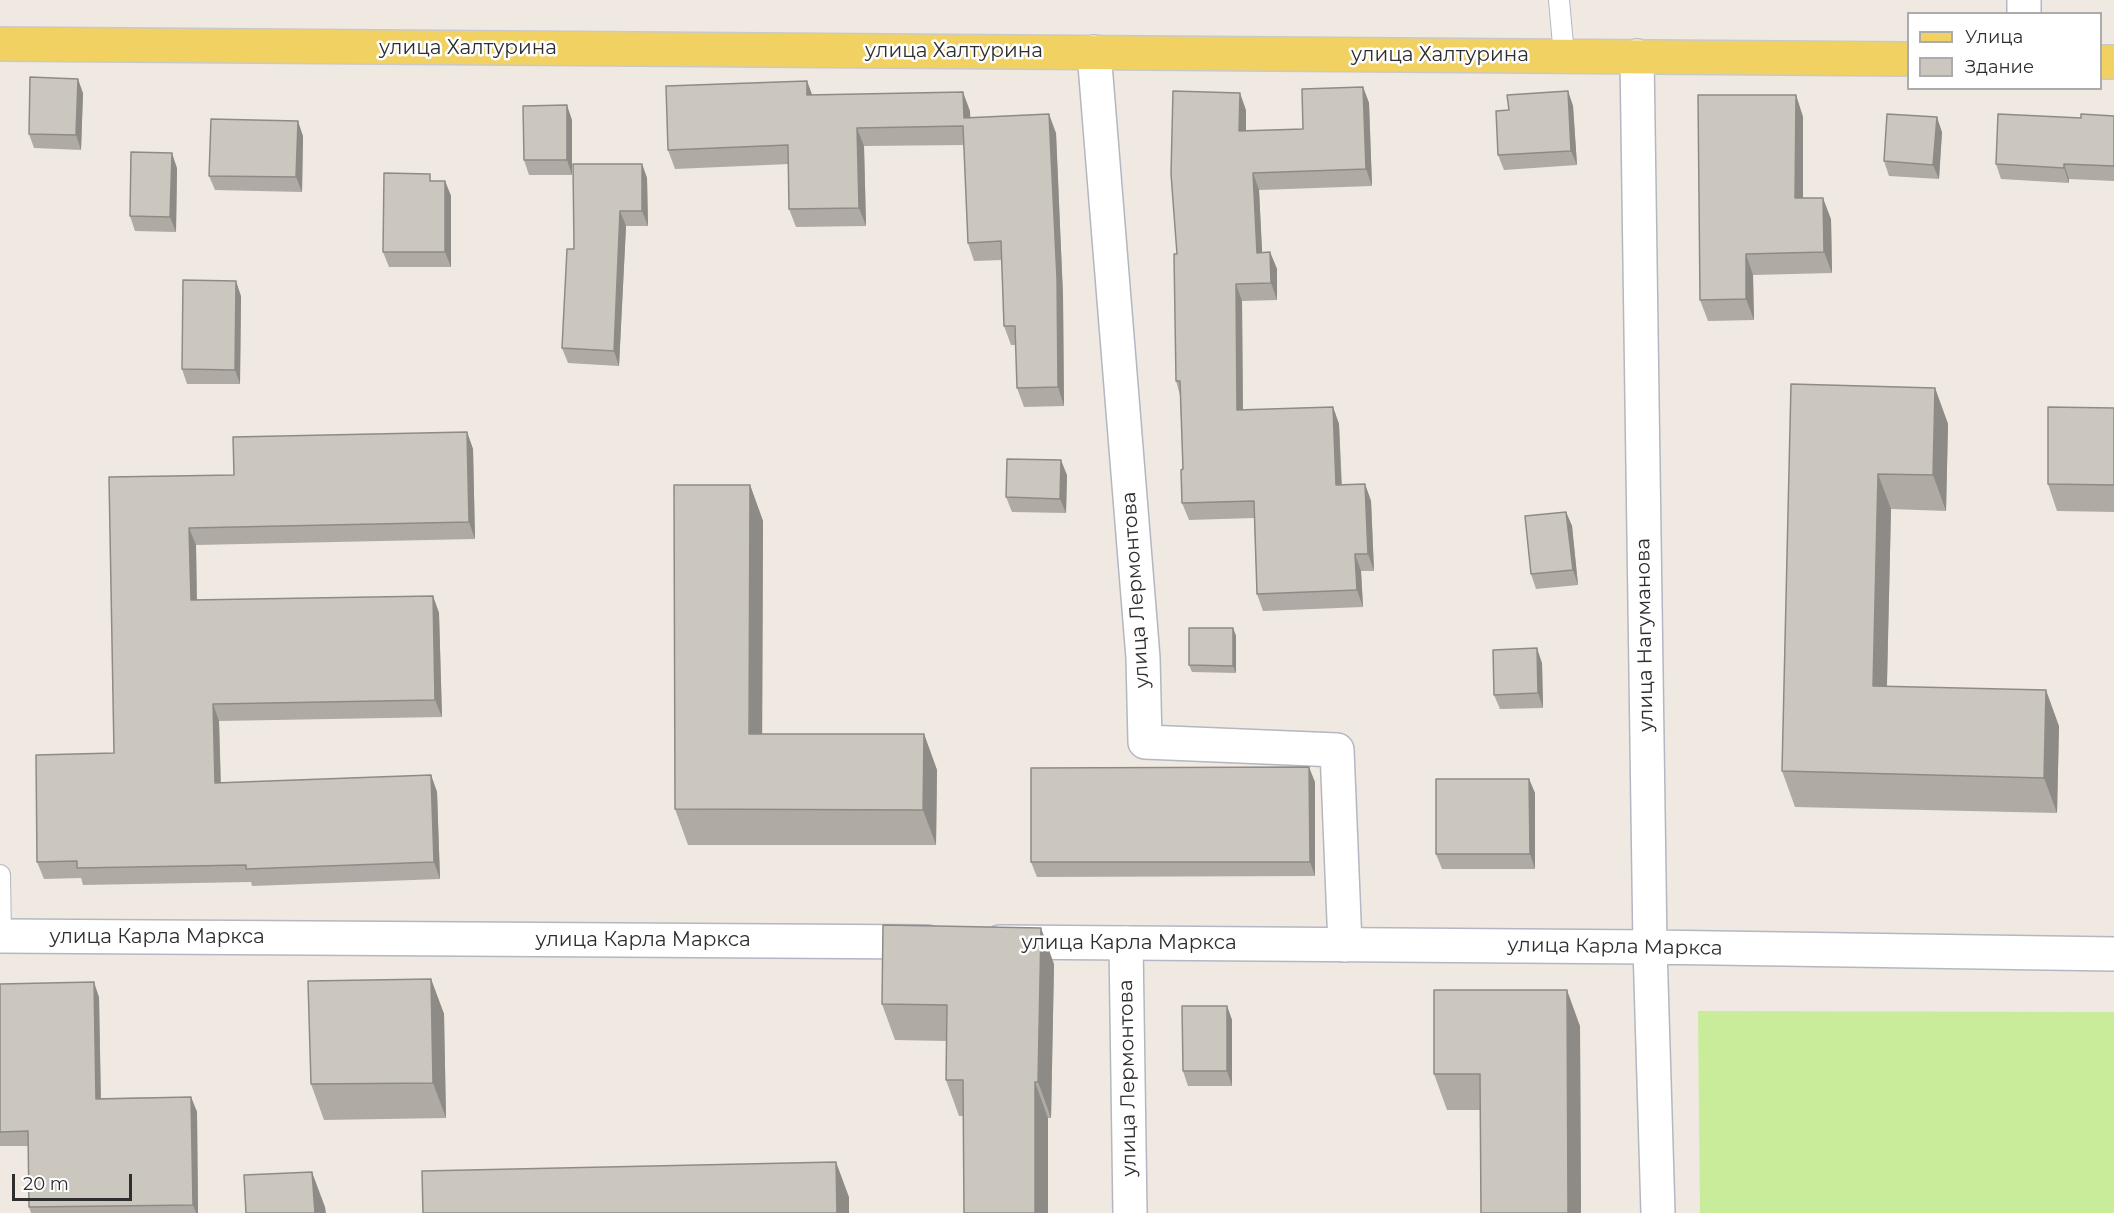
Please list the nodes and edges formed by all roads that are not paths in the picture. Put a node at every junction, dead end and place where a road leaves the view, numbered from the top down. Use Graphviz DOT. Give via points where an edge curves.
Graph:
graph roads {
  1 [pos="1559,0"];
  2 [pos="0,44"];
  3 [pos="1094,52"];
  4 [pos="1564,56"];
  5 [pos="1637,56"];
  6 [pos="1907,59"];
  7 [pos="0,875"];
  8 [pos="1,936"];
  9 [pos="1126,943"];
  10 [pos="1345,945"];
  11 [pos="1650,947"];
  12 [pos="2114,954"];
  13 [pos="1130,1213"];
  14 [pos="1658,1213"];
  1 -- 4 [label="lane"];
  2 -- 3 [label="main road, улица Халтурина"];
  3 -- 4 [label="main road, улица Халтурина"];
  3 -- 10 [label="street, улица Лермонтова" via="1143,658 1145,742 1337,750"];
  4 -- 5 [label="main road, улица Халтурина"];
  5 -- 6 [label="main road, улица Халтурина"];
  5 -- 11 [label="street, улица Нагуманова"];
  7 -- 8 [label="lane"];
  8 -- 9 [label="street, улица Карла Маркса"];
  9 -- 10 [label="street, улица Карла Маркса"];
  9 -- 13 [label="street, улица Лермонтова"];
  10 -- 11 [label="street, улица Карла Маркса"];
  11 -- 12 [label="street, улица Карла Маркса"];
  11 -- 14 [label="street, улица Нагуманова"];
}
